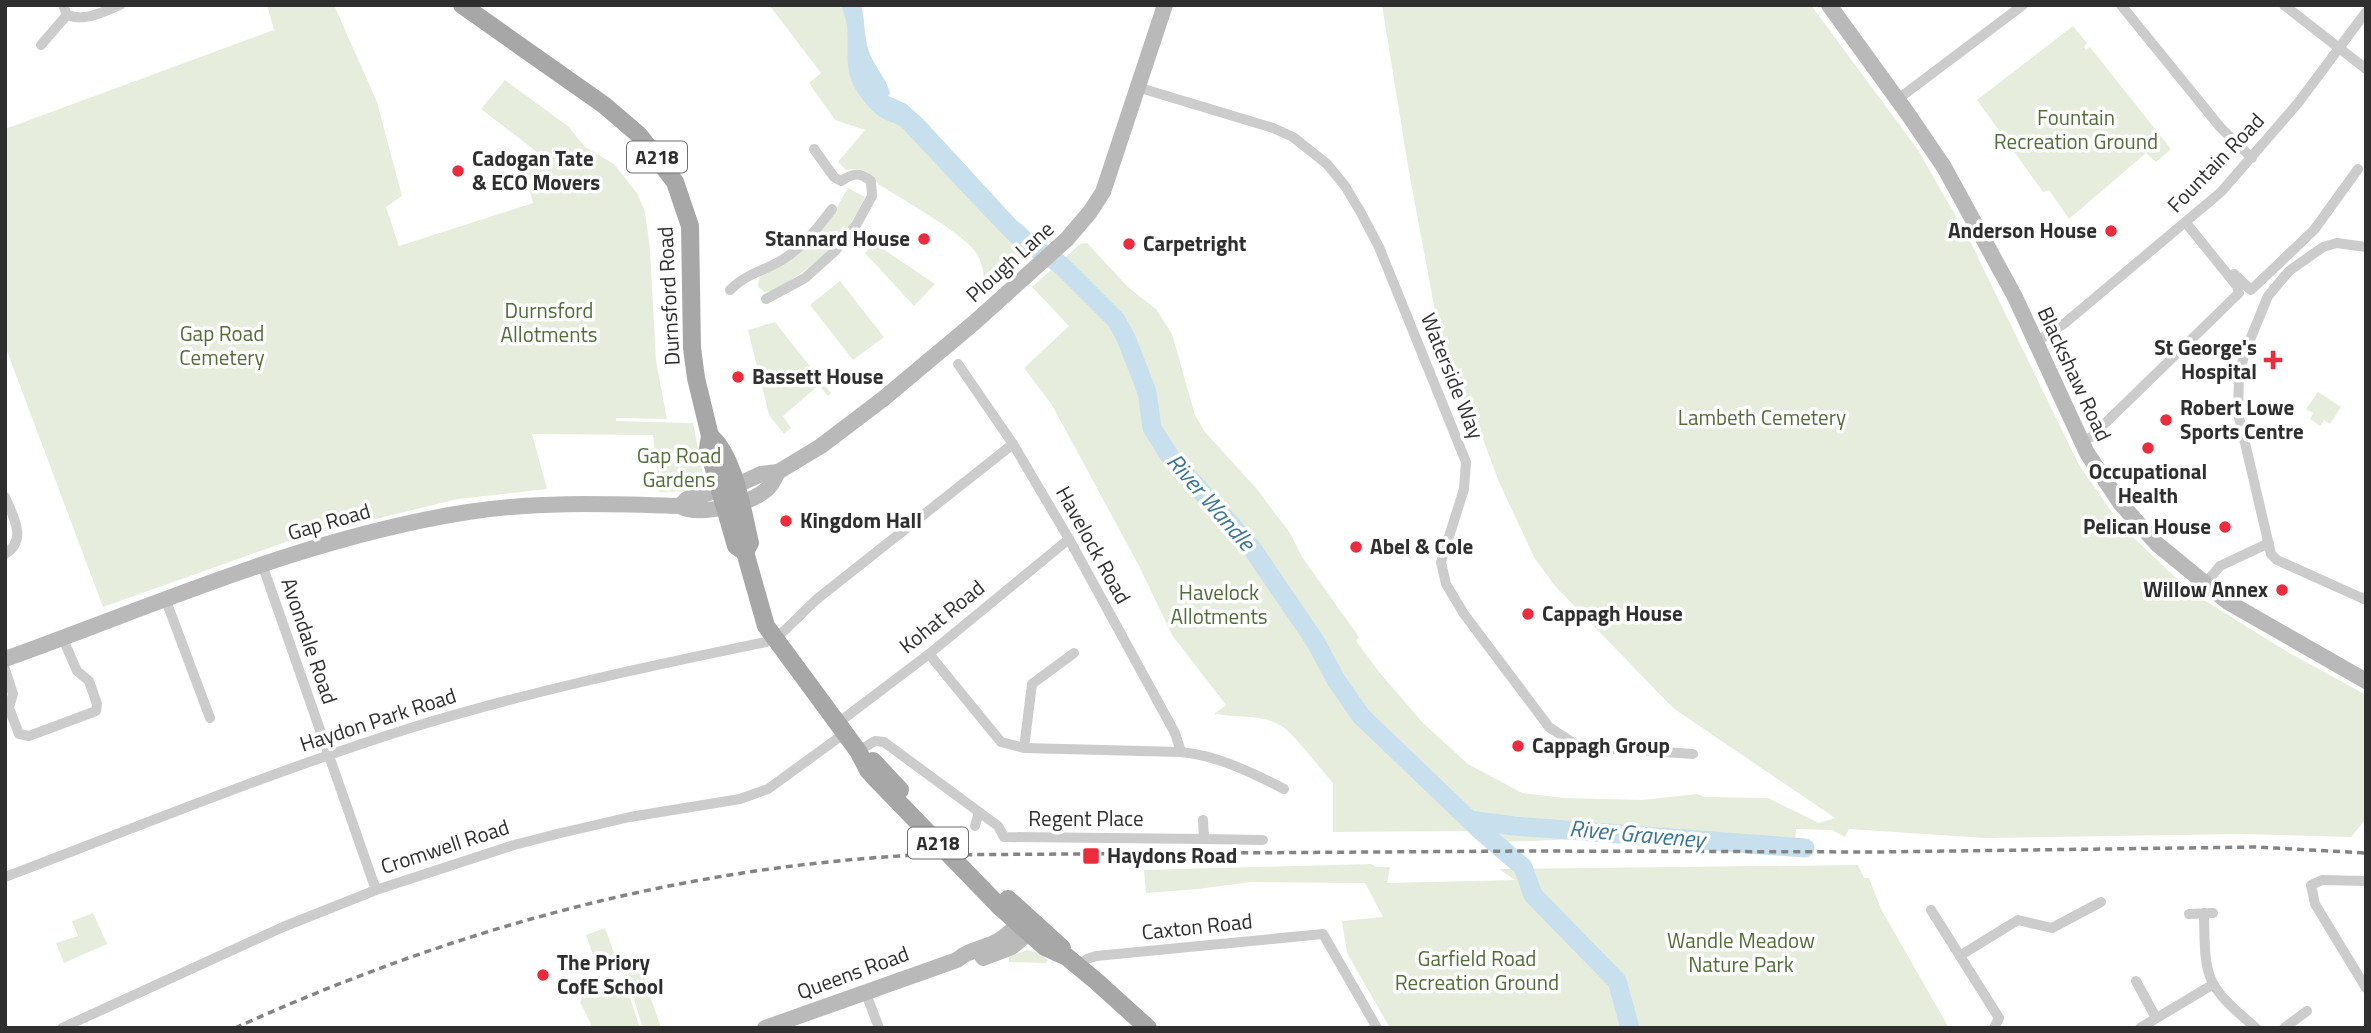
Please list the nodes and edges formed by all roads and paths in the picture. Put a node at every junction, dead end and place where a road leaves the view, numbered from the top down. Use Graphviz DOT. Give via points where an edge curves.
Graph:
graph roads {
  1 [pos="120,5"];
  2 [pos="462,5"];
  3 [pos="1165,5"];
  4 [pos="2023,5"];
  5 [pos="2121,5"];
  6 [pos="2284,5"];
  7 [pos="1833,7"];
  8 [pos="65,10"];
  9 [pos="2366,12"];
  10 [pos="41,45"];
  11 [pos="2340,48"];
  12 [pos="2366,69"];
  13 [pos="1137,86"];
  14 [pos="1898,99"];
  15 [pos="814,149"];
  16 [pos="2252,158"];
  17 [pos="2358,169"];
  18 [pos="832,209"];
  19 [pos="2186,223"];
  20 [pos="2366,247"];
  21 [pos="2220,265"];
  22 [pos="730,289"];
  23 [pos="766,299"];
  24 [pos="2036,342"];
  25 [pos="958,364"];
  26 [pos="2082,442"];
  27 [pos="1013,443"];
  28 [pos="5,497"];
  29 [pos="729,497"];
  30 [pos="1069,539"];
  31 [pos="2269,543"];
  32 [pos="5,554"];
  33 [pos="262,564"];
  34 [pos="2205,584"];
  35 [pos="165,598"];
  36 [pos="2366,600"];
  37 [pos="775,637"];
  38 [pos="63,639"];
  39 [pos="1074,653"];
  40 [pos="929,654"];
  41 [pos="5,659"];
  42 [pos="5,669"];
  43 [pos="2366,681"];
  44 [pos="209,719"];
  45 [pos="841,728"];
  46 [pos="1024,748"];
  47 [pos="858,751"];
  48 [pos="1181,752"];
  49 [pos="1693,754"];
  50 [pos="329,755"];
  51 [pos="1284,789"];
  52 [pos="979,813"];
  53 [pos="1203,820"];
  54 [pos="975,826"];
  55 [pos="1204,839"];
  56 [pos="1263,840"];
  57 [pos="5,877"];
  58 [pos="2366,881"];
  59 [pos="376,890"];
  60 [pos="2101,902"];
  61 [pos="1931,910"];
  62 [pos="2189,914"];
  63 [pos="1028,925"];
  64 [pos="1961,955"];
  65 [pos="1072,962"];
  66 [pos="2136,981"];
  67 [pos="2212,985"];
  68 [pos="2366,988"];
  69 [pos="865,991"];
  70 [pos="2306,1011"];
  71 [pos="2156,1018"];
  72 [pos="62,1028"];
  73 [pos="765,1028"];
  74 [pos="879,1028"];
  75 [pos="1148,1028"];
  76 [pos="1377,1028"];
  77 [pos="1994,1028"];
  78 [pos="2140,1028"];
  79 [pos="2256,1028"];
  80 [pos="2284,1028"];
  1 -- 8 [label="street" via="84,18"];
  2 -- 29 [label="main road, Durnsford Road / A218" via="604,105 639,135 675,182 690,226 696,378 710,436 720,444"];
  3 -- 13 [label="main road, Plough Lane"];
  4 -- 14 [label="street"];
  5 -- 16 [label="street" via="2212,118"];
  6 -- 11 [label="street"];
  7 -- 14 [label="main road, Blackshaw Road"];
  8 -- 10 [label="street"];
  9 -- 11 [label="street, Fountain Road"];
  11 -- 12 [label="street"];
  11 -- 16 [label="street, Fountain Road"];
  13 -- 29 [label="main road, Plough Lane" via="1102,192 1061,244 883,399 778,472 769,488"];
  13 -- 49 [label="street, Waterside Way" via="1273,128 1327,163 1379,247 1466,463 1464,489 1441,562 1446,584 1464,614 1549,727 1573,743"];
  14 -- 24 [label="main road, Blackshaw Road" via="1955,185"];
  15 -- 23 [label="street" via="841,181 852,174 871,181 872,196 835,250 805,278"];
  16 -- 19 [label="street, Fountain Road"];
  17 -- 21 [label="street" via="2314,230 2251,290"];
  18 -- 22 [label="street" via="808,240"];
  19 -- 21 [label="street"];
  19 -- 24 [label="street, Fountain Road"];
  20 -- 31 [label="street" via="2337,243 2323,247 2289,271 2268,296 2245,352 2238,413"];
  21 -- 26 [label="street" via="2239,293"];
  24 -- 26 [label="main road, Blackshaw Road"];
  25 -- 27 [label="street, Havelock Road"];
  26 -- 34 [label="main road, Blackshaw Road" via="2129,514"];
  27 -- 30 [label="street, Havelock Road"];
  27 -- 37 [label="street"];
  28 -- 32 [label="street" via="19,536"];
  29 -- 33 [label="main road, Gap Road" via="687,499 680,506 557,503 468,512 356,535"];
  29 -- 37 [label="main road, A218" via="750,543 745,552 764,620"];
  30 -- 40 [label="street, Kohat Road"];
  30 -- 48 [label="street, Havelock Road" via="1175,733"];
  31 -- 34 [label="street" via="2220,566"];
  31 -- 36 [label="street" via="2277,560"];
  33 -- 35 [label="main road, Gap Road"];
  33 -- 50 [label="street, Avondale Road"];
  34 -- 43 [label="main road, Blackshaw Road" via="2239,609"];
  35 -- 38 [label="main road, Gap Road"];
  35 -- 44 [label="street"];
  37 -- 45 [label="main road, A218"];
  37 -- 50 [label="street, Haydon Park Road" via="493,704"];
  38 -- 41 [label="main road, Gap Road"];
  38 -- 42 [label="street" via="77,671 89,681 96,711 29,736 19,734 9,708 13,694"];
  39 -- 46 [label="street" via="1032,684"];
  40 -- 45 [label="street, Kohat Road"];
  40 -- 46 [label="street" via="1001,742"];
  45 -- 47 [label="main road, A218"];
  45 -- 59 [label="street, Cromwell Road" via="775,785 758,794 561,833"];
  46 -- 48 [label="street"];
  47 -- 52 [label="street, Regent Place" via="875,741 884,742"];
  47 -- 63 [label="main road, A218" via="868,769"];
  48 -- 51 [label="street" via="1255,774"];
  50 -- 57 [label="street, Haydon Park Road"];
  50 -- 59 [label="street, Avondale Road"];
  52 -- 54 [label="street"];
  52 -- 55 [label="street, Regent Place" via="998,826 1004,837"];
  53 -- 55 [label="street"];
  55 -- 56 [label="street, Regent Place"];
  58 -- 68 [label="street" via="2322,880 2311,885 2315,904"];
  59 -- 72 [label="street, Cromwell Road" via="283,927"];
  60 -- 64 [label="street" via="2052,928 2018,920"];
  61 -- 64 [label="street"];
  62 -- 67 [label="street" via="2209,913 2206,964"];
  63 -- 65 [label="main road, A218" via="1045,947"];
  63 -- 69 [label="main road, Queens Road" via="957,960"];
  64 -- 77 [label="street" via="1999,1018"];
  65 -- 75 [label="main road, A218"];
  65 -- 76 [label="street, Caxton Road" via="1323,934"];
  66 -- 71 [label="street"];
  67 -- 71 [label="street"];
  67 -- 79 [label="street"];
  69 -- 73 [label="main road, Queens Road"];
  69 -- 74 [label="street"];
  70 -- 80 [label="street"];
  71 -- 78 [label="street"];
}
